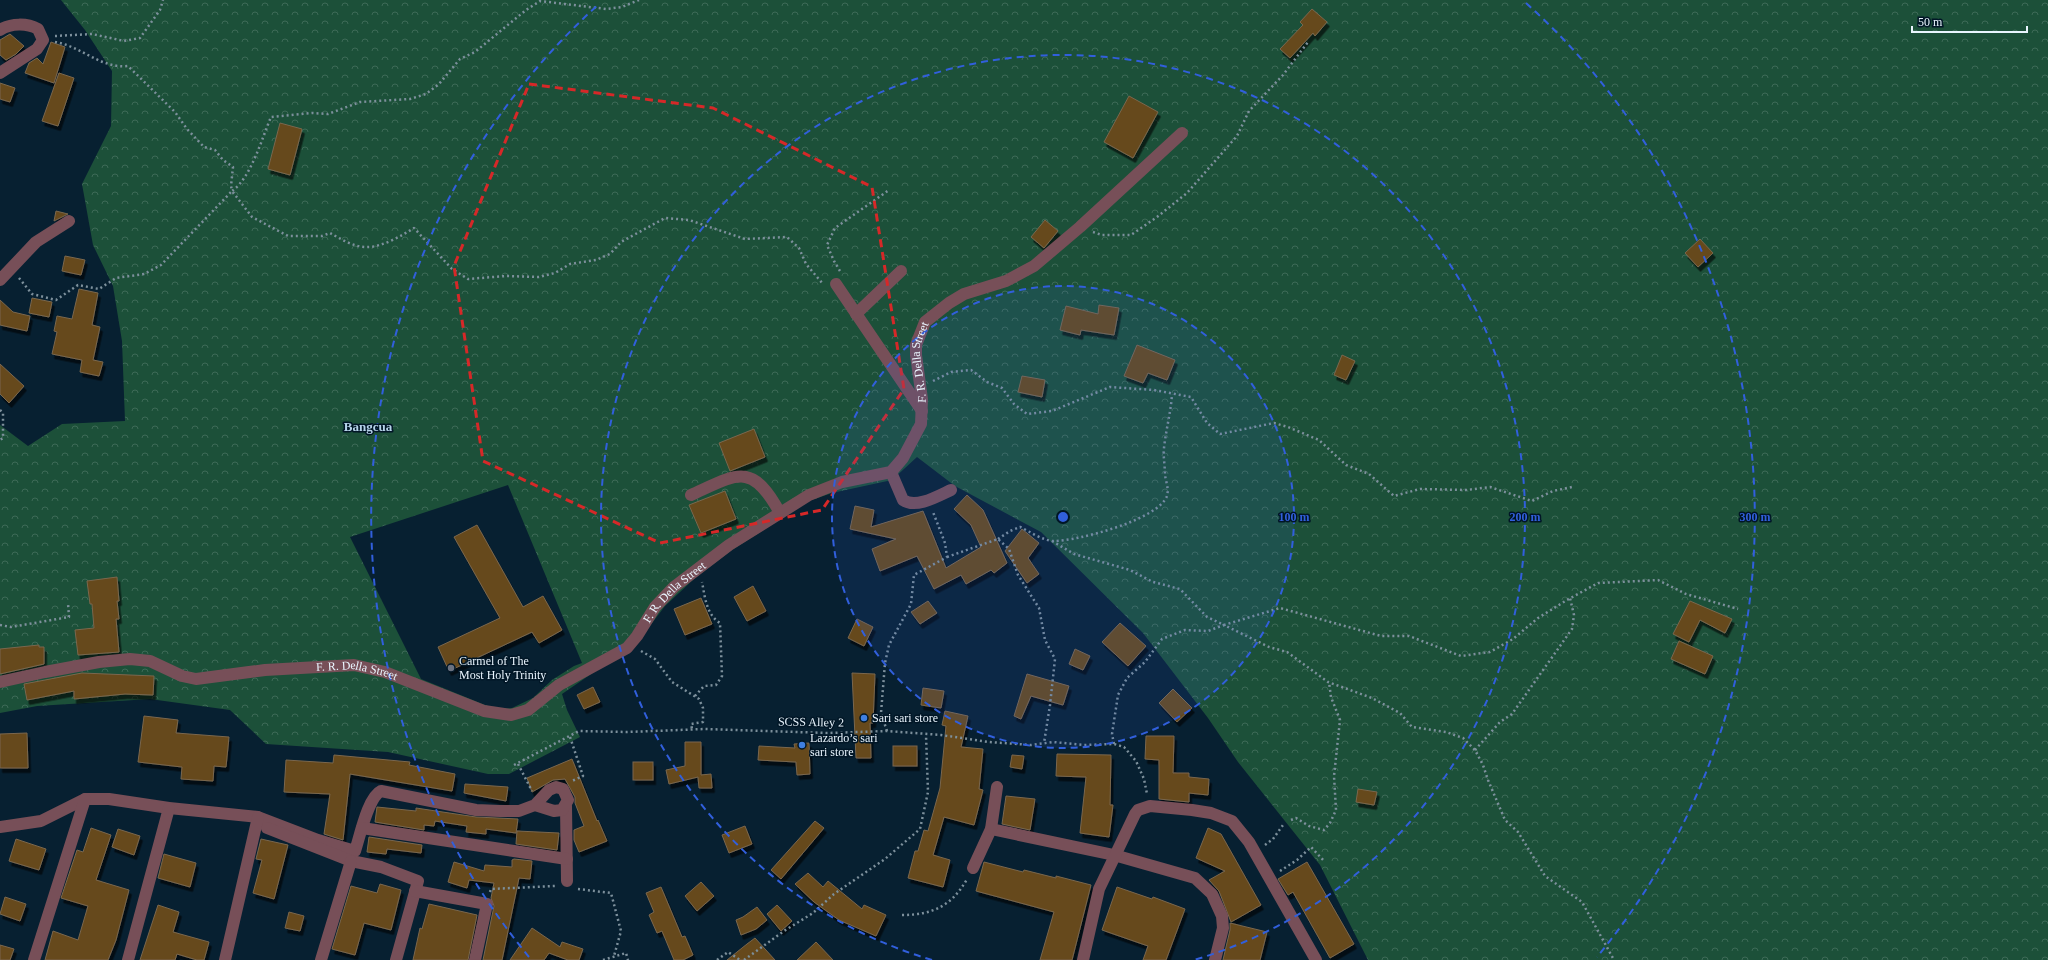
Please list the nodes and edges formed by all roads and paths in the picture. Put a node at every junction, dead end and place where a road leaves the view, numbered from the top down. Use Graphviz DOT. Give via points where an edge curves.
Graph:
graph roads {
  1 [pos="163,0"];
  2 [pos="639,0"];
  3 [pos="0,30"];
  4 [pos="43,40"];
  5 [pos="1308,42"];
  6 [pos="0,73"];
  7 [pos="1182,133"];
  8 [pos="889,190"];
  9 [pos="232,191"];
  10 [pos="69,221"];
  11 [pos="1080,227"];
  12 [pos="11,269"];
  13 [pos="902,271"];
  14 [pos="0,280"];
  15 [pos="831,287"];
  16 [pos="856,314"];
  17 [pos="918,375"];
  18 [pos="1172,394"];
  19 [pos="0,410"];
  20 [pos="923,412"];
  21 [pos="0,440"];
  22 [pos="891,472"];
  23 [pos="1572,488"];
  24 [pos="951,490"];
  25 [pos="691,495"];
  26 [pos="929,499"];
  27 [pos="780,513"];
  28 [pos="998,539"];
  29 [pos="1052,541"];
  30 [pos="947,557"];
  31 [pos="700,567"];
  32 [pos="1570,598"];
  33 [pos="68,604"];
  34 [pos="1738,609"];
  35 [pos="0,625"];
  36 [pos="1224,625"];
  37 [pos="632,644"];
  38 [pos="0,682"];
  39 [pos="1328,682"];
  40 [pos="695,696"];
  41 [pos="692,729"];
  42 [pos="887,731"];
  43 [pos="926,735"];
  44 [pos="570,736"];
  45 [pos="1044,743"];
  46 [pos="1114,744"];
  47 [pos="1475,750"];
  48 [pos="518,764"];
  49 [pos="514,765"];
  50 [pos="583,776"];
  51 [pos="997,787"];
  52 [pos="85,799"];
  53 [pos="536,804"];
  54 [pos="566,806"];
  55 [pos="1150,806"];
  56 [pos="169,808"];
  57 [pos="258,820"];
  58 [pos="1291,820"];
  59 [pos="1283,825"];
  60 [pos="0,827"];
  61 [pos="362,828"];
  62 [pos="991,829"];
  63 [pos="1254,852"];
  64 [pos="1114,855"];
  65 [pos="567,859"];
  66 [pos="351,861"];
  67 [pos="1324,861"];
  68 [pos="972,868"];
  69 [pos="1270,879"];
  70 [pos="566,885"];
  71 [pos="416,891"];
  72 [pos="487,904"];
  73 [pos="902,915"];
  74 [pos="614,956"];
  75 [pos="34,960"];
  76 [pos="128,960"];
  77 [pos="225,960"];
  78 [pos="321,960"];
  79 [pos="396,960"];
  80 [pos="475,960"];
  81 [pos="603,960"];
  82 [pos="628,960"];
  83 [pos="717,960"];
  84 [pos="740,960"];
  85 [pos="744,960"];
  86 [pos="1083,960"];
  87 [pos="1215,960"];
  88 [pos="1316,960"];
  89 [pos="1614,960"];
  1 -- 4 [label="path" via="160,10 140,38 124,42 92,34 59,35"];
  2 -- 9 [label="path" via="622,7 606,9 540,1 475,52 460,59 439,84 426,94 410,99 360,102 328,114 271,117 248,172 239,186"];
  3 -- 4 [label="street" via="14,25 29,26 38,29"];
  4 -- 6 [label="street" via="37,49"];
  4 -- 9 [label="path" via="69,44 97,60 117,67 128,66 175,112 187,130 204,147 215,150 233,167"];
  5 -- 11 [label="path" via="1283,75 1249,111 1238,136 1230,146 1187,192 1157,217 1131,235 1102,235"];
  7 -- 11 [label="street, F. R. Della Street"];
  8 -- 15 [label="path" via="835,228 827,245 844,276"];
  9 -- 12 [label="path" via="161,265 144,274 116,278 99,289 78,285 56,300 32,294"];
  9 -- 15 [label="path" via="252,218 288,236 322,236 330,233 352,244 368,248 400,237 414,228 452,270 468,280 555,273 570,264 596,260 610,254 621,242 665,218 689,220 745,239 787,237 799,248 806,264"];
  10 -- 12 [label="street" via="36,242"];
  11 -- 17 [label="street, F. R. Della Street" via="1034,266 1006,281 964,294 935,312 925,322 916,345"];
  12 -- 14 [label="street"];
  13 -- 16 [label="street"];
  15 -- 16 [label="street"];
  16 -- 20 [label="street"];
  17 -- 18 [label="path" via="933,382 951,372 971,370 987,382 1002,388 1014,404 1027,414 1052,411 1110,387"];
  17 -- 20 [label="street, F. R. Della Street"];
  18 -- 23 [label="path" via="1191,397 1207,423 1220,434 1274,423 1319,440 1346,465 1369,474 1394,496 1420,489 1467,490 1490,487 1532,501 1553,491"];
  18 -- 29 [label="path" via="1164,450 1168,489 1163,502 1147,515 1107,530 1079,538"];
  19 -- 21 [label="path" via="3,438"];
  20 -- 22 [label="street, F. R. Della Street" via="915,438"];
  22 -- 26 [label="street" via="903,500 915,503"];
  22 -- 27 [label="street, F. R. Della Street" via="842,482 809,495"];
  24 -- 26 [label="street"];
  25 -- 27 [label="street" via="731,477 742,476 754,479 763,487"];
  26 -- 30 [label="path" via="945,543"];
  27 -- 31 [label="street, F. R. Della Street" via="729,545"];
  28 -- 29 [label="path" via="1020,527"];
  28 -- 30 [label="path"];
  28 -- 45 [label="path" via="1009,549 1018,575 1039,608 1045,640 1055,659"];
  29 -- 36 [label="path" via="1074,554 1130,570 1153,582 1180,589 1207,617"];
  30 -- 42 [label="path" via="914,575 911,604 889,645 881,713"];
  31 -- 37 [label="street, F. R. Della Street" via="674,587 655,607"];
  31 -- 40 [label="path" via="706,603 713,618 720,623 722,676 716,685 704,686"];
  32 -- 34 [label="path" via="1598,583 1658,580 1686,594"];
  32 -- 36 [label="path" via="1490,652 1461,656 1409,636 1381,636 1280,608"];
  32 -- 47 [label="path" via="1574,615 1572,629 1512,714 1500,722"];
  33 -- 35 [label="path" via="69,617 11,627"];
  36 -- 39 [label="path" via="1270,647 1287,652"];
  36 -- 46 [label="path" via="1208,631 1185,630 1162,639 1145,662 1127,678 1118,695 1112,734"];
  37 -- 38 [label="street, F. R. Della Street" via="559,685 528,710 512,715 484,711 385,672 354,665 265,670 196,680 150,661 130,659 99,662"];
  37 -- 40 [label="path" via="655,660 672,682"];
  39 -- 47 [label="path" via="1372,698 1400,713 1412,727 1446,732 1463,738"];
  39 -- 58 [label="path" via="1340,720 1334,776 1336,810 1324,830 1309,826 1296,818"];
  40 -- 41 [label="path" via="703,708 703,722 691,724"];
  41 -- 42 [label="path, SCSS Alley 2"];
  41 -- 44 [label="path, SCSS Alley 2" via="580,731"];
  42 -- 43 [label="path, SCSS Alley 2"];
  43 -- 45 [label="path, SCSS Alley 2" via="1010,743"];
  43 -- 85 [label="path" via="928,792 920,829 886,859"];
  44 -- 48 [label="path"];
  44 -- 50 [label="path"];
  45 -- 46 [label="path, SCSS Alley 2"];
  46 -- 55 [label="path" via="1124,747 1136,761 1144,779"];
  47 -- 89 [label="path" via="1505,820 1518,832 1545,876 1582,902"];
  48 -- 49 [label="path"];
  48 -- 53 [label="path"];
  51 -- 62 [label="street"];
  52 -- 56 [label="street" via="123,800"];
  52 -- 60 [label="street" via="41,821"];
  52 -- 75 [label="street"];
  53 -- 54 [label="street" via="554,810 562,810"];
  53 -- 54 [label="street" via="549,790 559,787 567,794"];
  53 -- 61 [label="street" via="519,811 476,810 381,791 374,797"];
  54 -- 65 [label="street"];
  55 -- 63 [label="street" via="1223,816 1240,829"];
  55 -- 64 [label="street" via="1138,810"];
  56 -- 57 [label="street"];
  56 -- 76 [label="street"];
  57 -- 61 [label="street" via="355,851"];
  57 -- 66 [label="street"];
  57 -- 77 [label="street"];
  59 -- 63 [label="path" via="1272,839"];
  61 -- 65 [label="street"];
  62 -- 64 [label="street"];
  62 -- 68 [label="street"];
  63 -- 69 [label="street"];
  64 -- 86 [label="street" via="1099,889"];
  64 -- 87 [label="street" via="1182,873 1202,883 1212,894 1222,916 1223,928"];
  65 -- 70 [label="street"];
  66 -- 71 [label="street" via="380,867 418,882"];
  66 -- 78 [label="street"];
  67 -- 69 [label="path" via="1311,847 1298,860"];
  68 -- 73 [label="path" via="959,893 935,911"];
  69 -- 88 [label="street"];
  70 -- 72 [label="path" via="491,889"];
  70 -- 74 [label="path" via="611,893 621,931"];
  71 -- 72 [label="street"];
  71 -- 79 [label="street"];
  72 -- 80 [label="street"];
  74 -- 81 [label="path"];
  74 -- 82 [label="path" via="626,953"];
  83 -- 84 [label="path" via="728,952"];
}
